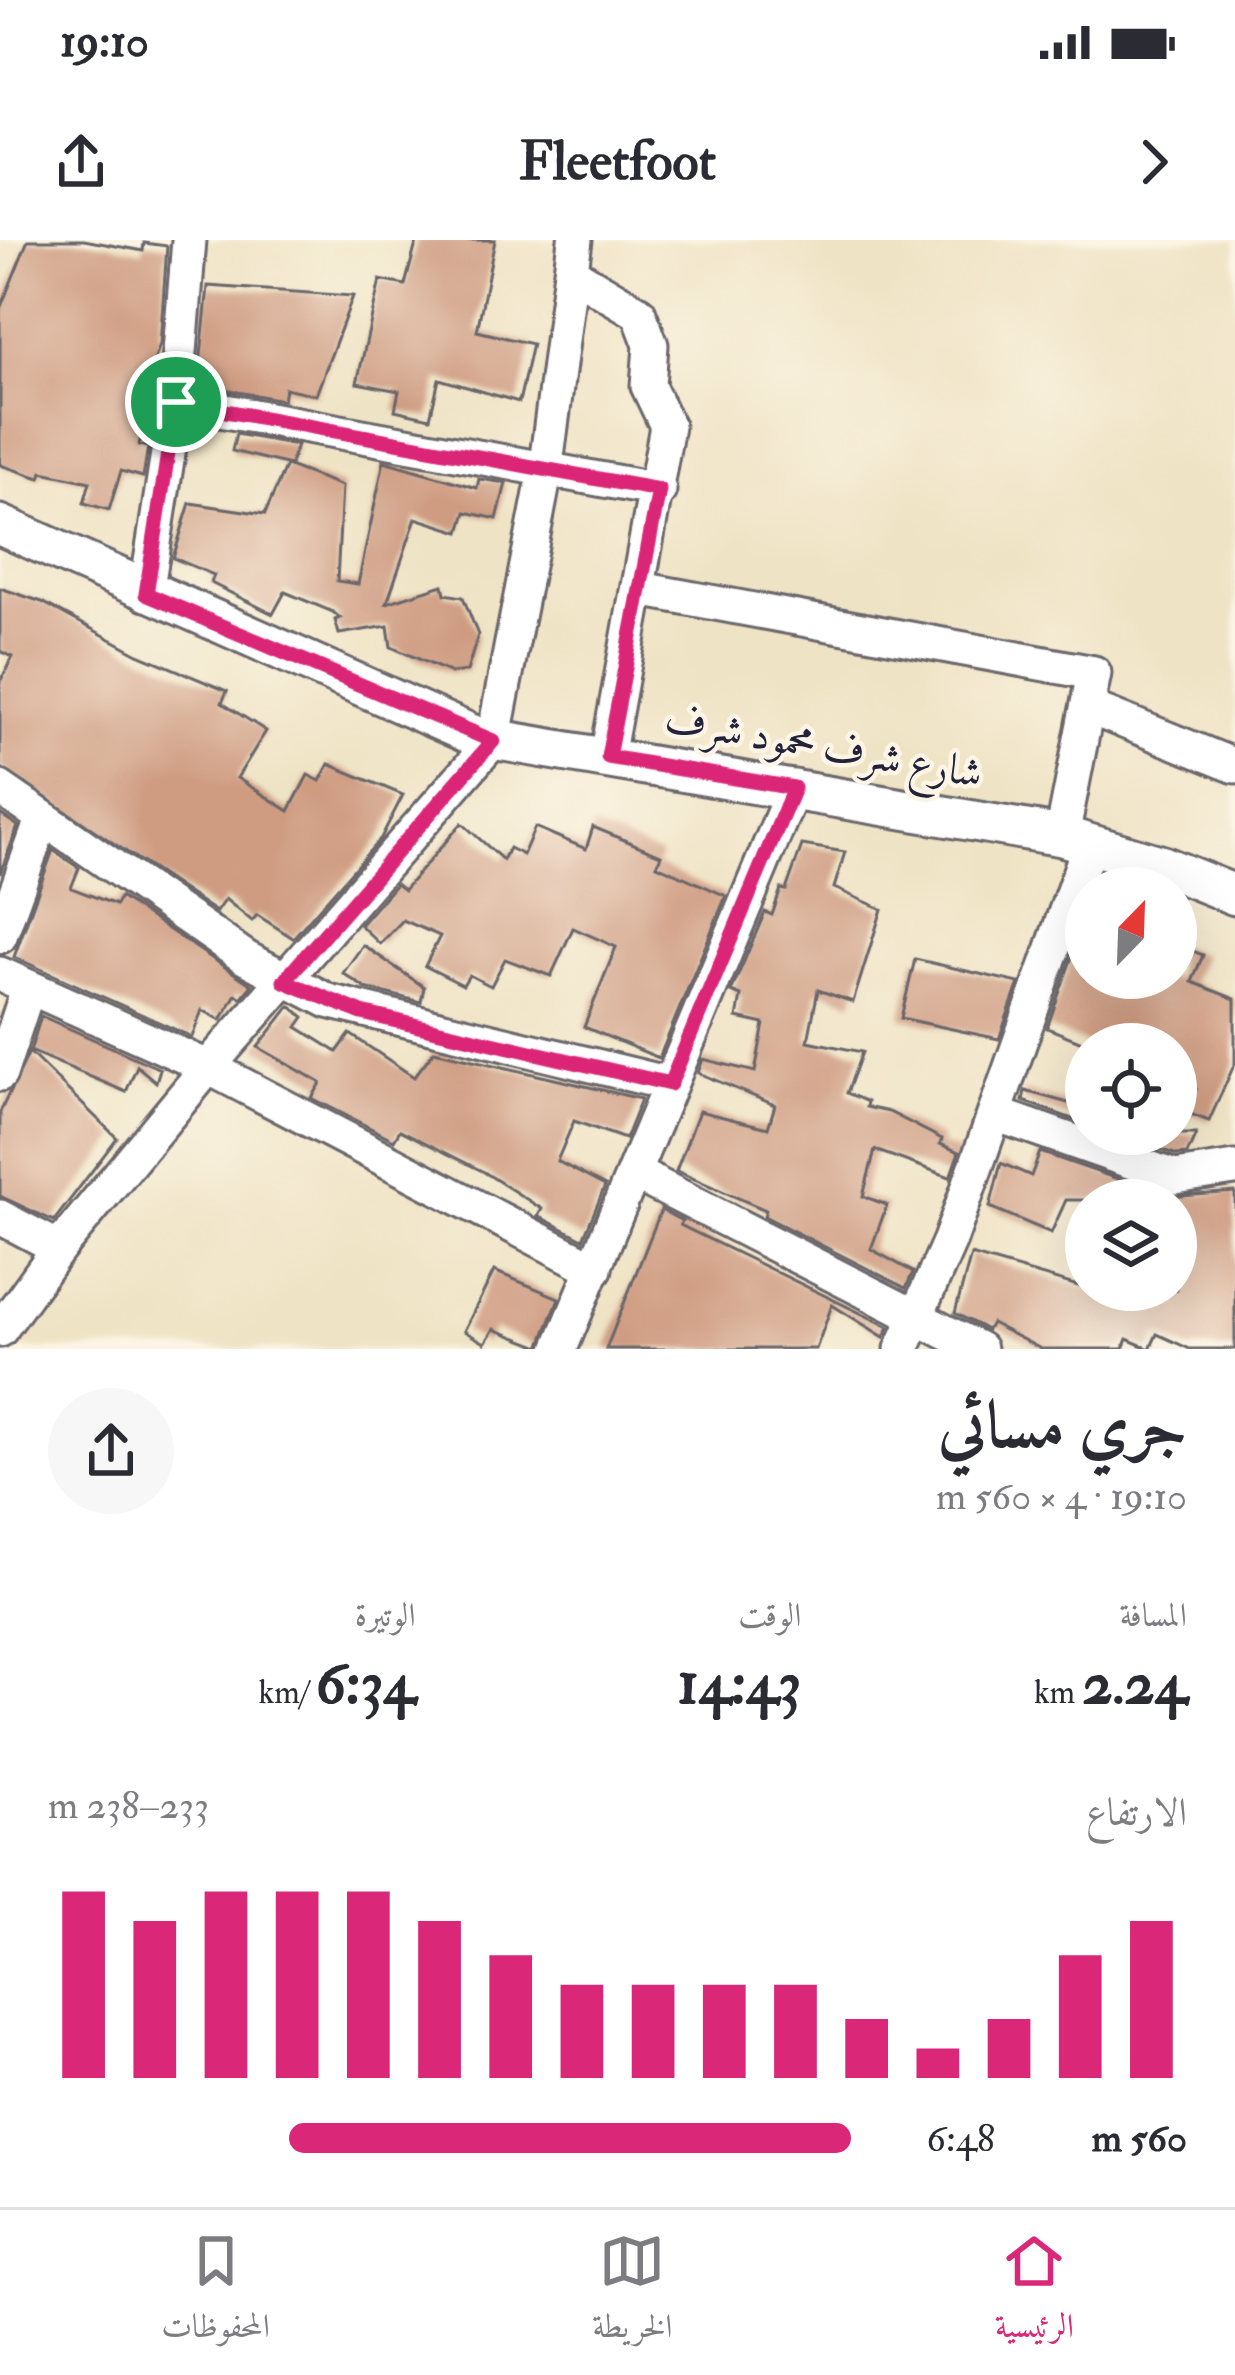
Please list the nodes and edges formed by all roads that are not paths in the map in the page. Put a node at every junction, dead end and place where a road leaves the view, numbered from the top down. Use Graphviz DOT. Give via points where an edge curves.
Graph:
graph roads {
  1 [pos="189,240"];
  2 [pos="573,256"];
  3 [pos="176,402"];
  4 [pos="545,473"];
  5 [pos="659,490"];
  6 [pos="0,525"];
  7 [pos="640,589"];
  8 [pos="146,594"];
  9 [pos="1090,708"];
  10 [pos="493,741"];
  11 [pos="608,757"];
  12 [pos="1235,766"];
  13 [pos="0,788"];
  14 [pos="794,788"];
  15 [pos="42,820"];
  16 [pos="1076,840"];
  17 [pos="1235,895"];
  18 [pos="0,937"];
  19 [pos="14,981"];
  20 [pos="284,981"];
  21 [pos="208,1066"];
  22 [pos="0,1074"];
  23 [pos="670,1084"];
  24 [pos="995,1114"];
  25 [pos="1235,1168"];
  26 [pos="636,1174"];
  27 [pos="0,1217"];
  28 [pos="59,1248"];
  29 [pos="595,1269"];
  30 [pos="0,1330"];
  31 [pos="910,1334"];
  32 [pos="560,1349"];
  33 [pos="979,1349"];
  1 -- 3 [label="street"];
  2 -- 4 [label="street"];
  2 -- 5 [label="street" via="639,313 651,345 648,386 667,426"];
  3 -- 4 [label="street"];
  3 -- 8 [label="street"];
  4 -- 5 [label="street"];
  4 -- 10 [label="street"];
  5 -- 7 [label="street"];
  6 -- 8 [label="street, شارع شرف محمود شرف"];
  7 -- 9 [label="street" via="1093,673"];
  7 -- 11 [label="street"];
  8 -- 10 [label="street, شارع شرف محمود شرف"];
  9 -- 12 [label="street"];
  9 -- 16 [label="street"];
  10 -- 11 [label="street, شارع شرف محمود شرف"];
  10 -- 20 [label="street"];
  11 -- 14 [label="street, شارع شرف محمود شرف"];
  13 -- 15 [label="street"];
  14 -- 16 [label="street, شارع شرف محمود شرف"];
  14 -- 23 [label="street"];
  15 -- 18 [label="street"];
  15 -- 20 [label="street"];
  16 -- 17 [label="street, شارع شرف محمود شرف"];
  16 -- 24 [label="street"];
  19 -- 21 [label="street"];
  19 -- 22 [label="street"];
  20 -- 21 [label="street"];
  20 -- 23 [label="street" via="362,1013"];
  21 -- 28 [label="street"];
  21 -- 29 [label="street"];
  23 -- 26 [label="street"];
  24 -- 25 [label="street" via="1175,1177"];
  24 -- 31 [label="street"];
  26 -- 29 [label="street"];
  26 -- 31 [label="street"];
  27 -- 28 [label="street"];
  28 -- 30 [label="street"];
  29 -- 32 [label="street"];
  31 -- 33 [label="street"];
}
